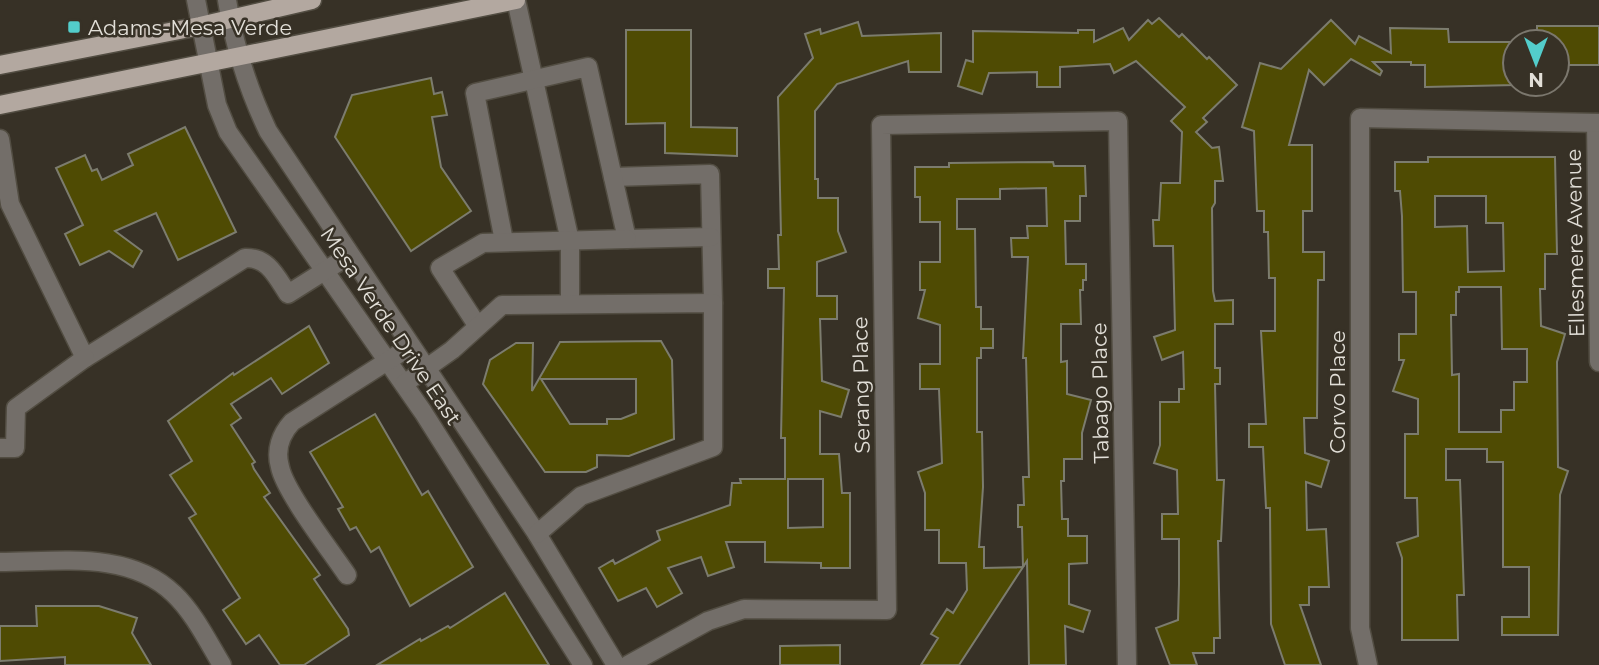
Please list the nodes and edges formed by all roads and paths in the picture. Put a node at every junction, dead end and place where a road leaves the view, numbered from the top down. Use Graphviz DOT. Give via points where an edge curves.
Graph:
graph roads {
  1 [pos="195,0"];
  2 [pos="312,0"];
  3 [pos="516,0"];
  4 [pos="228,9"];
  5 [pos="200,26"];
  6 [pos="239,57"];
  7 [pos="206,63"];
  8 [pos="0,65"];
  9 [pos="533,79"];
  10 [pos="0,105"];
  11 [pos="1118,121"];
  12 [pos="1598,123"];
  13 [pos="0,139"];
  14 [pos="613,177"];
  15 [pos="711,237"];
  16 [pos="627,239"];
  17 [pos="570,241"];
  18 [pos="504,242"];
  19 [pos="350,255"];
  20 [pos="325,270"];
  21 [pos="570,303"];
  22 [pos="713,303"];
  23 [pos="477,325"];
  24 [pos="411,346"];
  25 [pos="85,358"];
  26 [pos="388,361"];
  27 [pos="1599,362"];
  28 [pos="427,369"];
  29 [pos="404,384"];
  30 [pos="0,448"];
  31 [pos="537,534"];
  32 [pos="0,562"];
  33 [pos="347,575"];
  34 [pos="222,665"];
  35 [pos="583,665"];
  36 [pos="616,665"];
  37 [pos="628,665"];
  38 [pos="1127,665"];
  39 [pos="1368,665"];
  1 -- 5 [label="street, Mesa Verde Drive East"];
  2 -- 4 [label="main road"];
  3 -- 6 [label="main road"];
  3 -- 9 [label="street"];
  4 -- 5 [label="main road"];
  4 -- 6 [label="street, Mesa Verde Drive East"];
  5 -- 7 [label="street, Mesa Verde Drive East"];
  5 -- 8 [label="main road"];
  6 -- 7 [label="main road"];
  6 -- 19 [label="street, Mesa Verde Drive East" via="268,131"];
  7 -- 10 [label="main road"];
  7 -- 20 [label="street, Mesa Verde Drive East" via="228,132"];
  9 -- 14 [label="street" via="588,68"];
  9 -- 17 [label="street"];
  9 -- 18 [label="street" via="475,93"];
  11 -- 37 [label="street, Serang Place" via="881,125 887,610 744,609 708,621"];
  11 -- 38 [label="street, Tabago Place"];
  12 -- 27 [label="street, Ellesmere Avenue"];
  12 -- 39 [label="street, Corvo Place" via="1360,118 1360,628"];
  13 -- 25 [label="street" via="9,204"];
  14 -- 15 [label="street" via="710,174"];
  14 -- 16 [label="street"];
  15 -- 16 [label="street"];
  15 -- 22 [label="street"];
  16 -- 17 [label="street"];
  17 -- 18 [label="street"];
  17 -- 21 [label="street"];
  18 -- 23 [label="street" via="483,243 440,268"];
  19 -- 20 [label="street"];
  19 -- 24 [label="street, Mesa Verde Drive East"];
  20 -- 25 [label="street" via="288,294 269,265 245,258"];
  20 -- 26 [label="street, Mesa Verde Drive East"];
  21 -- 22 [label="street"];
  21 -- 23 [label="street" via="510,303"];
  22 -- 31 [label="street" via="713,447 581,496"];
  23 -- 28 [label="street"];
  24 -- 26 [label="street"];
  24 -- 28 [label="street, Mesa Verde Drive East"];
  25 -- 30 [label="street" via="16,408 15,448"];
  26 -- 29 [label="street, Mesa Verde Drive East"];
  26 -- 33 [label="street" via="292,422 279,445 283,477"];
  28 -- 29 [label="street"];
  28 -- 31 [label="street, Mesa Verde Drive East"];
  29 -- 35 [label="street, Mesa Verde Drive East"];
  31 -- 36 [label="street, Mesa Verde Drive East"];
  32 -- 34 [label="street" via="89,561 135,570 161,583 186,608"];
}
